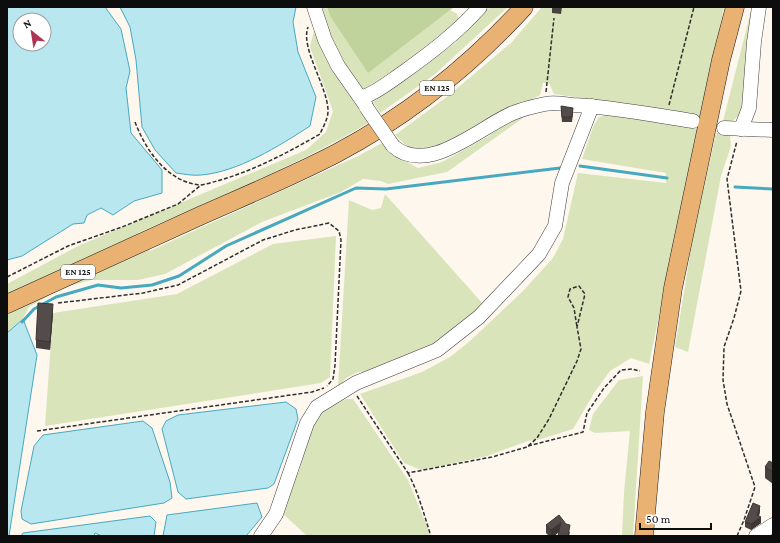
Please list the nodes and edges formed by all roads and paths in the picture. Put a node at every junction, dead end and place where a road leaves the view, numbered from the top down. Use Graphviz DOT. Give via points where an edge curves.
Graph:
graph roads {
  1 [pos="480,7"];
  2 [pos="524,7"];
  3 [pos="694,7"];
  4 [pos="735,7"];
  5 [pos="744,7"];
  6 [pos="759,7"];
  7 [pos="315,12"];
  8 [pos="554,18"];
  9 [pos="364,102"];
  10 [pos="546,104"];
  11 [pos="592,106"];
  12 [pos="710,114"];
  13 [pos="668,117"];
  14 [pos="692,121"];
  15 [pos="135,122"];
  16 [pos="724,128"];
  17 [pos="740,129"];
  18 [pos="773,130"];
  19 [pos="201,185"];
  20 [pos="7,277"];
  21 [pos="58,303"];
  22 [pos="7,304"];
  23 [pos="577,327"];
  24 [pos="640,371"];
  25 [pos="350,386"];
  26 [pos="37,432"];
  27 [pos="527,447"];
  28 [pos="408,473"];
  29 [pos="773,525"];
  30 [pos="261,536"];
  31 [pos="432,536"];
  32 [pos="644,536"];
  33 [pos="737,536"];
  34 [pos="756,536"];
  1 -- 9 [label="street" via="465,25"];
  2 -- 22 [label="main road, EN 125" via="475,58 420,101 337,153"];
  3 -- 13 [label="path" via="669,102"];
  4 -- 12 [label="main road"];
  5 -- 12 [label="main road"];
  6 -- 17 [label="street" via="749,108"];
  7 -- 9 [label="street" via="338,66 354,92"];
  7 -- 19 [label="path" via="306,40 328,111 320,134 240,174"];
  8 -- 10 [label="path"];
  9 -- 10 [label="street, bridge" via="393,146 402,154 417,156 445,150 476,136 513,113"];
  10 -- 11 [label="street"];
  11 -- 13 [label="street"];
  11 -- 25 [label="street" via="562,183 555,226 539,254 479,317 437,350"];
  12 -- 32 [label="main road" via="665,335"];
  13 -- 14 [label="street"];
  15 -- 19 [label="path" via="146,146 166,170 182,180"];
  16 -- 17 [label="street"];
  17 -- 18 [label="street"];
  17 -- 33 [label="path" via="726,179 741,291 724,347 724,380 727,404 755,487"];
  19 -- 20 [label="path" via="178,204 68,246"];
  21 -- 26 [label="path" via="143,293 178,284 262,240 295,230 329,223 339,231 341,240 335,365 333,379 326,387 312,392"];
  23 -- 23 [label="path" via="585,294 579,286 570,289 568,297 574,308"];
  23 -- 27 [label="path" via="581,349 577,361 549,419 537,438"];
  24 -- 27 [label="path" via="621,370 608,383 587,413 583,432"];
  25 -- 28 [label="path"];
  25 -- 30 [label="street" via="317,407 307,423 276,514"];
  27 -- 28 [label="path" via="492,457"];
  28 -- 31 [label="path"];
  29 -- 34 [label="street"];
}
